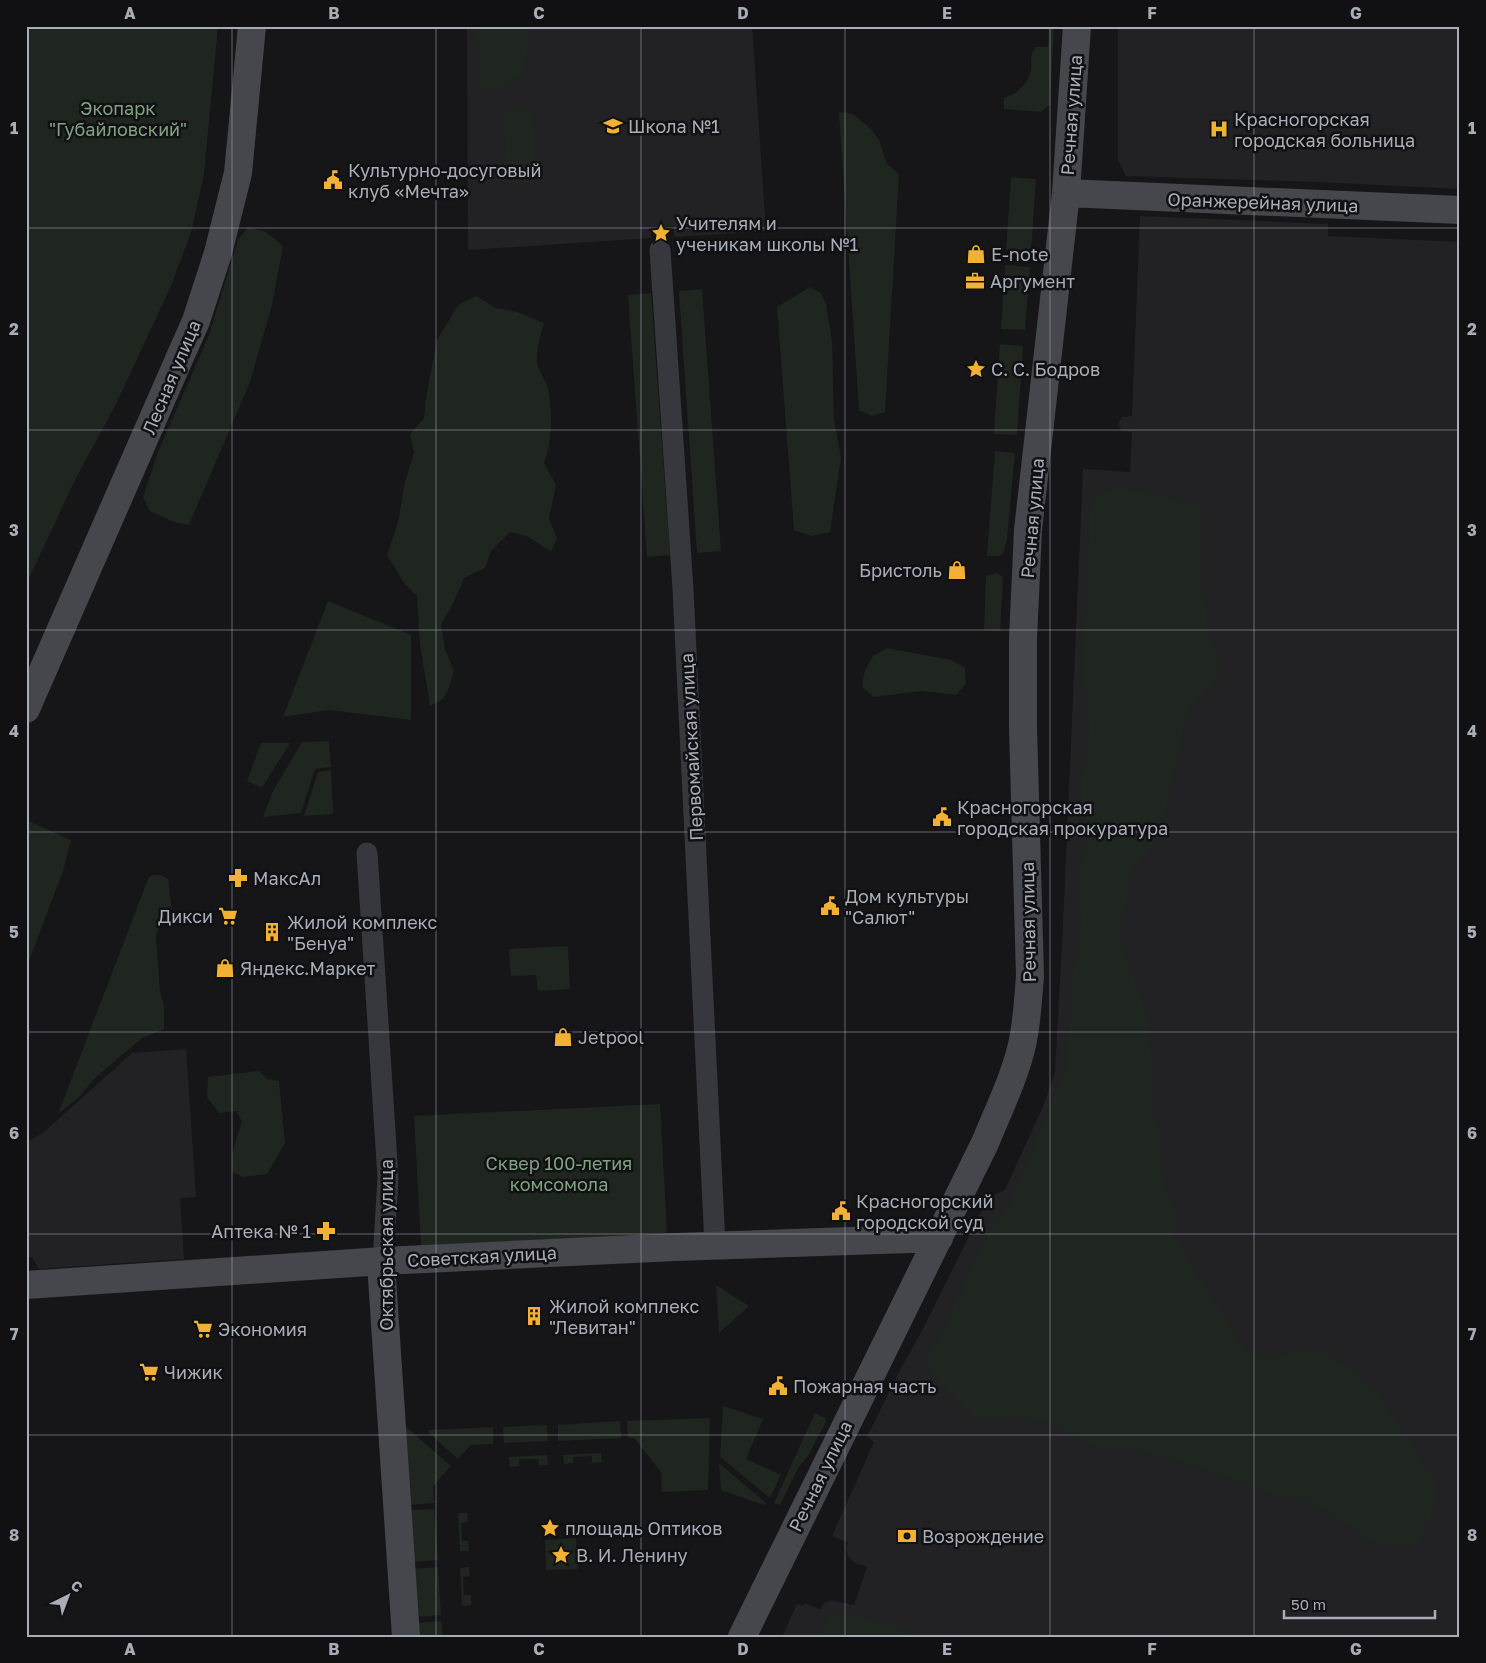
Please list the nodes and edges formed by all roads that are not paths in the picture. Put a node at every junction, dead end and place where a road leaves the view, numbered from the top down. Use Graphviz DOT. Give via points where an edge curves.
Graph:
graph roads {
  1 [pos="252,26"];
  2 [pos="1077,26"];
  3 [pos="1066,193"];
  4 [pos="1460,210"];
  5 [pos="660,250"];
  6 [pos="26,709"];
  7 [pos="367,853"];
  8 [pos="939,1238"];
  9 [pos="715,1245"];
  10 [pos="383,1260"];
  11 [pos="26,1285"];
  12 [pos="406,1637"];
  13 [pos="742,1637"];
  1 -- 6 [label="main road, Лесная улица" via="238,173 216,262 196,321"];
  2 -- 3 [label="main road, Речная улица"];
  3 -- 4 [label="main road, Оранжерейная улица"];
  3 -- 8 [label="main road, Речная улица" via="1028,530 1023,639 1030,976 1027,1015 1013,1076"];
  5 -- 9 [label="street, Первомайская улица" via="683,589"];
  7 -- 10 [label="street, Октябрьская улица" via="388,1178"];
  8 -- 9 [label="main road, Советская улица"];
  8 -- 13 [label="main road, Речная улица"];
  9 -- 10 [label="main road, Советская улица"];
  10 -- 11 [label="main road, Советская улица"];
  10 -- 12 [label="main road, Октябрьская улица"];
}
